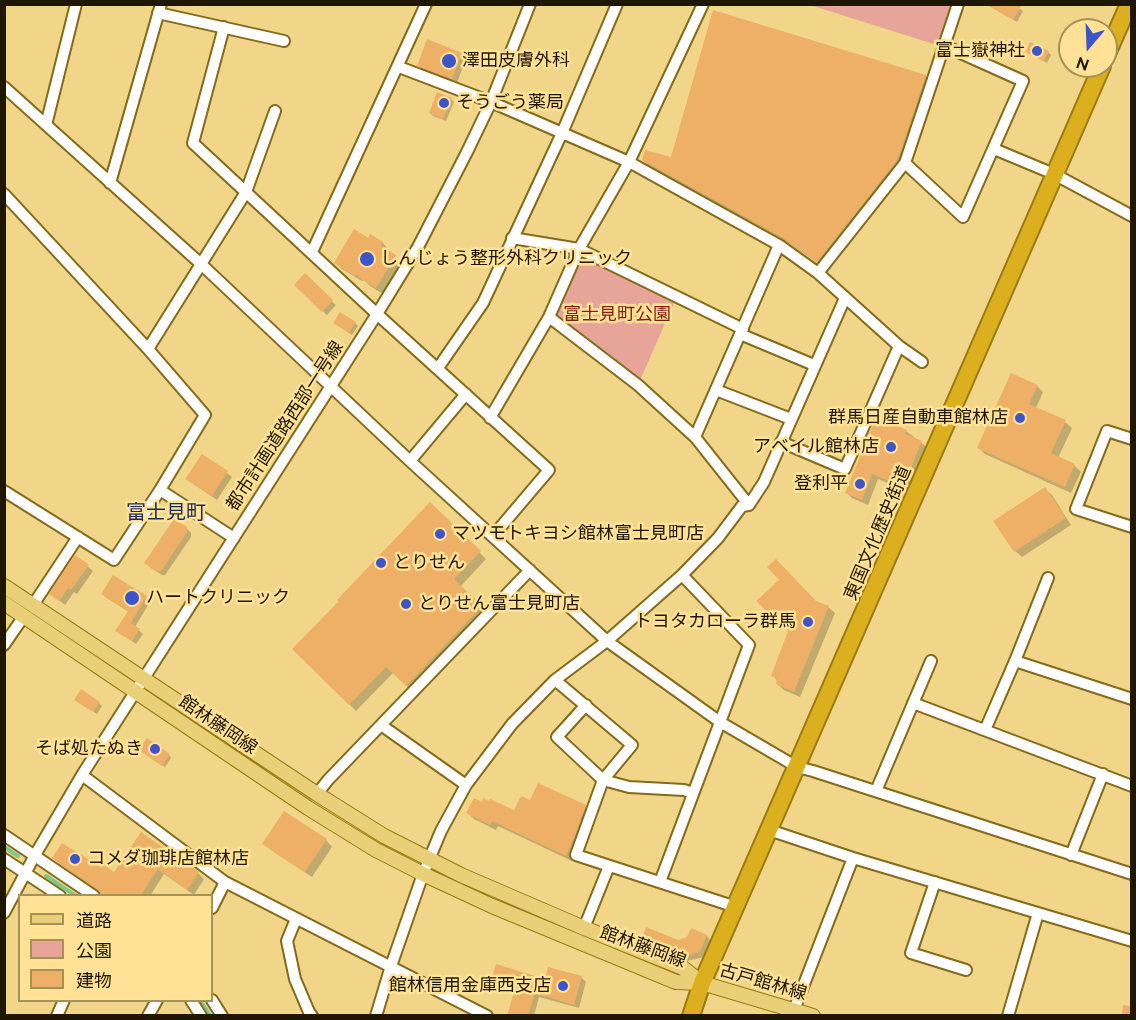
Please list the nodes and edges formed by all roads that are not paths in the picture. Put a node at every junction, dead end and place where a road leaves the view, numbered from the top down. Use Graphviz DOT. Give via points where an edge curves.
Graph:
graph roads {
  1 [pos="76,4"];
  2 [pos="426,4"];
  3 [pos="530,4"];
  4 [pos="617,4"];
  5 [pos="703,4"];
  6 [pos="958,4"];
  7 [pos="1129,4"];
  8 [pos="160,9"];
  9 [pos="224,27"];
  10 [pos="1118,29"];
  11 [pos="284,41"];
  12 [pos="945,46"];
  13 [pos="399,67"];
  14 [pos="1097,78"];
  15 [pos="4,87"];
  16 [pos="491,102"];
  17 [pos="275,111"];
  18 [pos="46,124"];
  19 [pos="562,133"];
  20 [pos="994,148"];
  21 [pos="629,162"];
  22 [pos="905,163"];
  23 [pos="1054,174"];
  24 [pos="110,183"];
  25 [pos="246,192"];
  26 [pos="6,199"];
  27 [pos="1131,216"];
  28 [pos="512,238"];
  29 [pos="779,245"];
  30 [pos="579,249"];
  31 [pos="312,252"];
  32 [pos="201,264"];
  33 [pos="818,273"];
  34 [pos="845,298"];
  35 [pos="377,314"];
  36 [pos="549,317"];
  37 [pos="742,331"];
  38 [pos="899,346"];
  39 [pos="148,349"];
  40 [pos="922,362"];
  41 [pos="814,365"];
  42 [pos="438,368"];
  43 [pos="330,385"];
  44 [pos="716,390"];
  45 [pos="466,394"];
  46 [pos="490,417"];
  47 [pos="791,420"];
  48 [pos="695,437"];
  49 [pos="1131,439"];
  50 [pos="781,442"];
  51 [pos="410,461"];
  52 [pos="160,490"];
  53 [pos="4,491"];
  54 [pos="749,505"];
  55 [pos="1131,527"];
  56 [pos="493,536"];
  57 [pos="78,537"];
  58 [pos="234,538"];
  59 [pos="530,570"];
  60 [pos="682,575"];
  61 [pos="1048,578"];
  62 [pos="4,586"];
  63 [pos="4,603"];
  64 [pos="28,611"];
  65 [pos="607,641"];
  66 [pos="4,645"];
  67 [pos="931,661"];
  68 [pos="1015,661"];
  69 [pos="143,678"];
  70 [pos="555,680"];
  71 [pos="135,690"];
  72 [pos="1131,699"];
  73 [pos="913,704"];
  74 [pos="586,705"];
  75 [pos="720,722"];
  76 [pos="381,725"];
  77 [pos="985,730"];
  78 [pos="797,767"];
  79 [pos="82,774"];
  80 [pos="1103,774"];
  81 [pos="603,780"];
  82 [pos="466,785"];
  83 [pos="1131,786"];
  84 [pos="876,791"];
  85 [pos="693,793"];
  86 [pos="317,794"];
  87 [pos="769,830"];
  88 [pos="4,835"];
  89 [pos="35,855"];
  90 [pos="1071,855"];
  91 [pos="853,858"];
  92 [pos="4,859"];
  93 [pos="429,859"];
  94 [pos="609,866"];
  95 [pos="26,873"];
  96 [pos="423,874"];
  97 [pos="1131,874"];
  98 [pos="225,882"];
  99 [pos="660,882"];
  100 [pos="934,882"];
  101 [pos="57,894"];
  102 [pos="91,894"];
  103 [pos="213,906"];
  104 [pos="736,907"];
  105 [pos="1038,913"];
  106 [pos="4,914"];
  107 [pos="296,919"];
  108 [pos="584,928"];
  109 [pos="1131,941"];
  110 [pos="391,966"];
  111 [pos="966,970"];
  112 [pos="702,983"];
  113 [pos="63,1002"];
  114 [pos="156,1002"];
  115 [pos="192,1002"];
  116 [pos="213,1002"];
  117 [pos="794,1010"];
  118 [pos="57,1016"];
  119 [pos="148,1016"];
  120 [pos="201,1016"];
  121 [pos="222,1016"];
  122 [pos="312,1016"];
  123 [pos="376,1016"];
  124 [pos="487,1016"];
  125 [pos="690,1016"];
  126 [pos="813,1016"];
  127 [pos="1008,1016"];
  1 -- 18 [label="street"];
  2 -- 13 [label="street"];
  3 -- 16 [label="street, 都市計画道路西部一号線"];
  4 -- 19 [label="street"];
  5 -- 21 [label="street"];
  6 -- 12 [label="street"];
  7 -- 10 [label="highway"];
  8 -- 9 [label="street"];
  8 -- 24 [label="street"];
  9 -- 11 [label="street"];
  9 -- 25 [label="street" via="193,142"];
  12 -- 20 [label="street" via="1023,81"];
  12 -- 22 [label="street"];
  13 -- 16 [label="street"];
  13 -- 31 [label="street"];
  14 -- 23 [label="highway, 東国文化歴史街道"];
  15 -- 18 [label="street"];
  16 -- 19 [label="street"];
  16 -- 35 [label="street, 都市計画道路西部一号線" via="423,238"];
  17 -- 25 [label="street"];
  18 -- 24 [label="street"];
  19 -- 21 [label="street"];
  19 -- 28 [label="street"];
  20 -- 22 [label="street" via="963,217"];
  20 -- 23 [label="street"];
  21 -- 29 [label="street"];
  21 -- 30 [label="street"];
  22 -- 33 [label="street"];
  23 -- 27 [label="street"];
  23 -- 78 [label="highway, 東国文化歴史街道"];
  24 -- 32 [label="street"];
  25 -- 31 [label="street"];
  25 -- 32 [label="street"];
  26 -- 39 [label="street"];
  28 -- 30 [label="street"];
  28 -- 42 [label="street" via="483,303"];
  29 -- 33 [label="street"];
  29 -- 37 [label="street"];
  30 -- 36 [label="street"];
  30 -- 37 [label="street"];
  31 -- 35 [label="street"];
  32 -- 39 [label="street"];
  32 -- 43 [label="street"];
  33 -- 34 [label="street"];
  34 -- 38 [label="street"];
  34 -- 41 [label="street"];
  35 -- 42 [label="street"];
  35 -- 43 [label="street, 都市計画道路西部一号線"];
  36 -- 46 [label="street"];
  36 -- 48 [label="street" via="638,385"];
  37 -- 41 [label="street"];
  37 -- 44 [label="street"];
  38 -- 40 [label="street"];
  38 -- 50 [label="street" via="844,469"];
  39 -- 52 [label="street" via="205,415"];
  41 -- 47 [label="street"];
  42 -- 45 [label="street"];
  43 -- 51 [label="street"];
  43 -- 58 [label="street, 都市計画道路西部一号線"];
  44 -- 47 [label="street"];
  44 -- 48 [label="street"];
  45 -- 46 [label="street"];
  45 -- 51 [label="street"];
  46 -- 56 [label="street" via="549,470"];
  47 -- 50 [label="street"];
  48 -- 54 [label="street"];
  49 -- 55 [label="street" via="1107,431 1076,509"];
  50 -- 54 [label="street"];
  51 -- 56 [label="street"];
  52 -- 57 [label="street" via="114,560"];
  52 -- 58 [label="street"];
  53 -- 57 [label="street"];
  54 -- 60 [label="street" via="742,506"];
  56 -- 59 [label="street"];
  57 -- 64 [label="street"];
  58 -- 69 [label="street, 都市計画道路西部一号線"];
  59 -- 65 [label="street"];
  59 -- 76 [label="street"];
  60 -- 65 [label="street"];
  60 -- 75 [label="street" via="749,645"];
  61 -- 68 [label="street"];
  62 -- 64 [label="main road, 館林藤岡線"];
  63 -- 64 [label="main road, 館林藤岡線"];
  64 -- 66 [label="street"];
  64 -- 69 [label="main road, 館林藤岡線"];
  64 -- 71 [label="main road, 館林藤岡線"];
  65 -- 70 [label="street"];
  65 -- 75 [label="street"];
  67 -- 73 [label="street"];
  68 -- 72 [label="street"];
  68 -- 77 [label="street"];
  69 -- 71 [label="street, 都市計画道路西部一号線"];
  69 -- 86 [label="main road, 館林藤岡線"];
  70 -- 74 [label="street"];
  70 -- 82 [label="street" via="512,724"];
  71 -- 79 [label="street, 都市計画道路西部一号線"];
  71 -- 96 [label="main road, 館林藤岡線" via="308,808"];
  73 -- 77 [label="street"];
  73 -- 84 [label="street"];
  74 -- 81 [label="street" via="557,737"];
  74 -- 81 [label="street" via="633,745"];
  75 -- 78 [label="street"];
  75 -- 85 [label="street"];
  76 -- 82 [label="street"];
  76 -- 86 [label="street"];
  77 -- 80 [label="street"];
  78 -- 84 [label="street"];
  78 -- 87 [label="highway, 東国文化歴史街道"];
  79 -- 89 [label="street, 都市計画道路西部一号線"];
  79 -- 98 [label="street"];
  80 -- 83 [label="street"];
  80 -- 90 [label="street"];
  81 -- 85 [label="street" via="629,788"];
  81 -- 94 [label="street" via="576,855"];
  82 -- 93 [label="street"];
  84 -- 90 [label="street"];
  85 -- 99 [label="street"];
  86 -- 93 [label="main road, 館林藤岡線"];
  87 -- 91 [label="street"];
  87 -- 104 [label="highway, 東国文化歴史街道"];
  88 -- 89 [label="street"];
  89 -- 95 [label="street, 都市計画道路西部一号線"];
  89 -- 102 [label="street"];
  90 -- 97 [label="street"];
  91 -- 100 [label="street"];
  91 -- 117 [label="street"];
  92 -- 95 [label="street"];
  93 -- 96 [label="street"];
  93 -- 108 [label="main road, 館林藤岡線"];
  94 -- 99 [label="street"];
  94 -- 108 [label="street"];
  95 -- 101 [label="street"];
  95 -- 106 [label="street, 都市計画道路西部一号線"];
  96 -- 110 [label="street"];
  96 -- 112 [label="main road, 館林藤岡線" via="676,982"];
  98 -- 103 [label="street"];
  98 -- 107 [label="street"];
  99 -- 104 [label="street"];
  100 -- 105 [label="street"];
  100 -- 111 [label="street" via="911,953"];
  104 -- 112 [label="highway, 東国文化歴史街道"];
  105 -- 109 [label="street"];
  105 -- 127 [label="street"];
  107 -- 110 [label="street"];
  107 -- 122 [label="street" via="287,941 295,979"];
  108 -- 112 [label="main road, 館林藤岡線" via="683,968"];
  110 -- 123 [label="street"];
  110 -- 124 [label="street"];
  112 -- 117 [label="main road, 古戸館林線"];
  112 -- 125 [label="highway, 東国文化歴史街道"];
  113 -- 118 [label="street"];
  114 -- 119 [label="street"];
  115 -- 120 [label="street"];
  116 -- 121 [label="street"];
  117 -- 126 [label="main road, 古戸館林線"];
}
